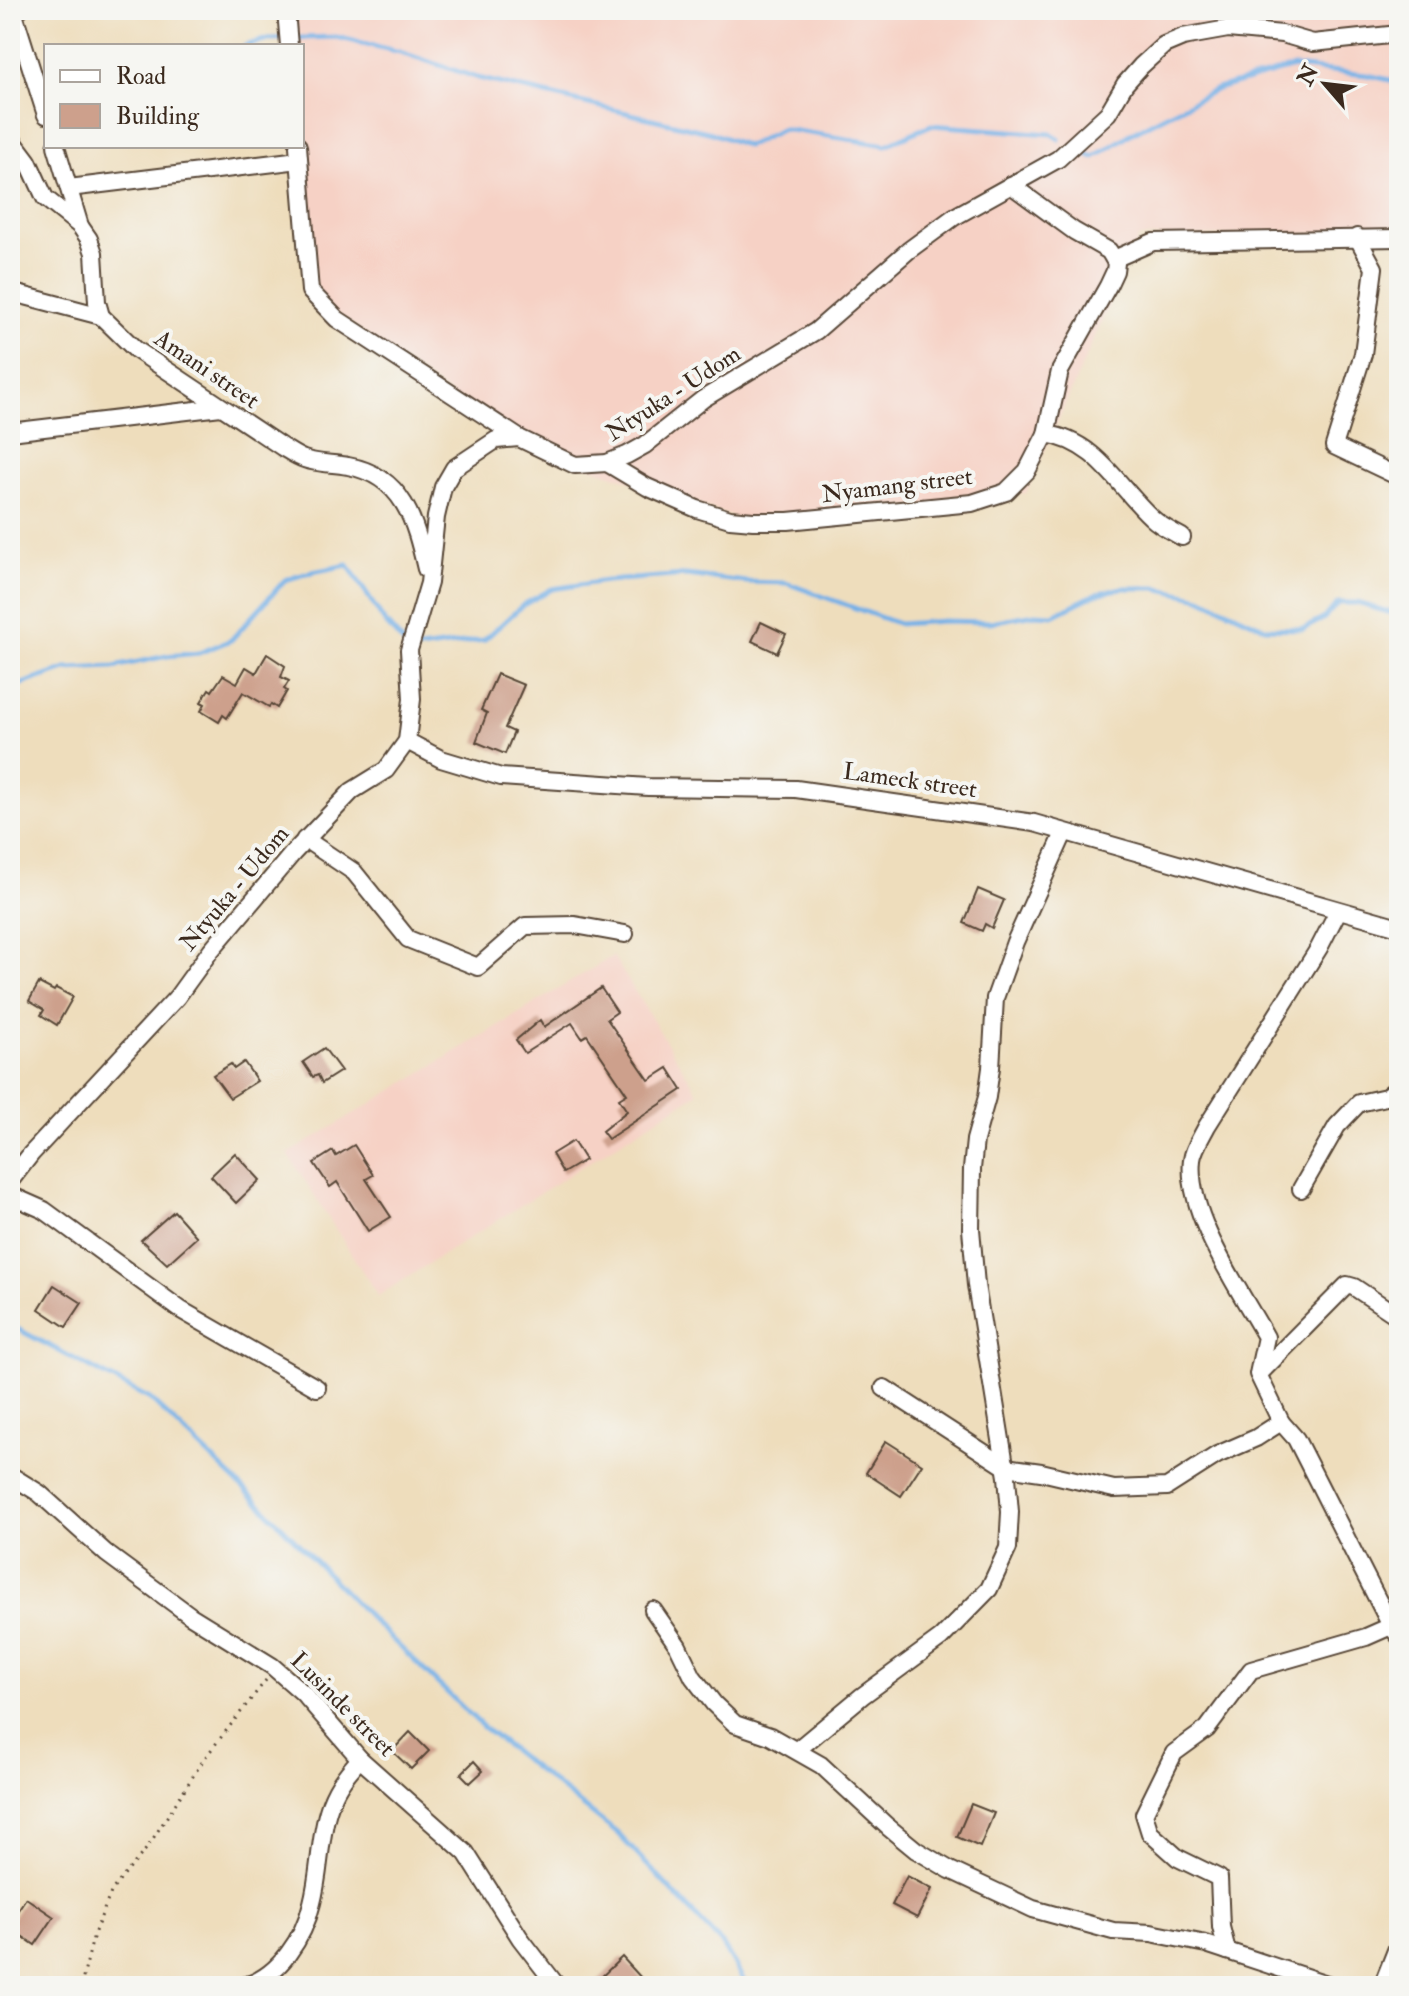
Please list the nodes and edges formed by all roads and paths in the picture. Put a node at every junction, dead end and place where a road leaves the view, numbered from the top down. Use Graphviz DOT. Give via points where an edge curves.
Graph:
graph roads {
  1 [pos="286,10"];
  2 [pos="14,12"];
  3 [pos="1399,34"];
  4 [pos="289,44"];
  5 [pos="44,109"];
  6 [pos="10,137"];
  7 [pos="57,148"];
  8 [pos="299,153"];
  9 [pos="1011,185"];
  10 [pos="69,188"];
  11 [pos="80,226"];
  12 [pos="1357,237"];
  13 [pos="1399,238"];
  14 [pos="1114,259"];
  15 [pos="10,292"];
  16 [pos="101,316"];
  17 [pos="221,407"];
  18 [pos="10,432"];
  19 [pos="1046,434"];
  20 [pos="519,438"];
  21 [pos="607,463"];
  22 [pos="1399,477"];
  23 [pos="1182,537"];
  24 [pos="429,583"];
  25 [pos="407,741"];
  26 [pos="1064,833"];
  27 [pos="305,839"];
  28 [pos="1338,911"];
  29 [pos="1399,927"];
  30 [pos="625,934"];
  31 [pos="1399,1087"];
  32 [pos="10,1181"];
  33 [pos="1301,1189"];
  34 [pos="10,1195"];
  35 [pos="1399,1317"];
  36 [pos="1258,1374"];
  37 [pos="317,1388"];
  38 [pos="884,1388"];
  39 [pos="1281,1422"];
  40 [pos="1006,1467"];
  41 [pos="10,1475"];
  42 [pos="653,1610"];
  43 [pos="1395,1631"];
  44 [pos="272,1666"];
  45 [pos="797,1750"];
  46 [pos="360,1759"];
  47 [pos="1399,1943"];
  48 [pos="1227,1951"];
  49 [pos="81,1986"];
  50 [pos="244,1986"];
  51 [pos="557,1986"];
  52 [pos="1333,1986"];
  53 [pos="1382,1986"];
  1 -- 4 [label="street"];
  2 -- 5 [label="street"];
  3 -- 9 [label="street, Ntyuka - Udom" via="1313,43 1228,29 1183,37 1164,45 1141,66 1083,138"];
  6 -- 11 [label="street" via="45,198"];
  7 -- 10 [label="street"];
  8 -- 10 [label="street"];
  8 -- 20 [label="street, Ntyuka - Udom" via="310,291 337,319"];
  9 -- 14 [label="street"];
  9 -- 21 [label="street, Ntyuka - Udom" via="920,242 816,331 703,399 645,445"];
  10 -- 11 [label="street"];
  11 -- 16 [label="street" via="94,253"];
  12 -- 13 [label="street"];
  12 -- 14 [label="street" via="1153,242"];
  12 -- 22 [label="street" via="1374,268 1363,354 1334,446"];
  14 -- 19 [label="street, Nyamang street" via="1115,271 1060,371"];
  15 -- 16 [label="street"];
  16 -- 17 [label="street, Amani street" via="135,349"];
  17 -- 18 [label="street"];
  17 -- 24 [label="street, Amani street" via="305,460 367,470 387,482 416,528"];
  19 -- 21 [label="street, Nyamang street" via="1027,471 1006,492 972,503 788,521 730,519 697,509"];
  19 -- 23 [label="street" via="1075,441 1150,517"];
  20 -- 21 [label="street, Ntyuka - Udom" via="575,465"];
  20 -- 24 [label="street" via="496,440 454,468 436,517"];
  24 -- 25 [label="street" via="409,650 412,699"];
  25 -- 26 [label="street, Lameck street" via="441,759 501,777 648,787 796,789 983,814"];
  25 -- 27 [label="street, Ntyuka - Udom" via="386,770 352,791"];
  26 -- 28 [label="street, Lameck street"];
  26 -- 40 [label="street" via="995,998 991,1068 972,1169 976,1285"];
  27 -- 30 [label="street" via="354,872 408,939 478,967 525,926 575,925"];
  27 -- 32 [label="street, Ntyuka - Udom" via="177,997"];
  28 -- 29 [label="street, Lameck street"];
  28 -- 36 [label="street" via="1191,1157 1200,1216 1266,1337"];
  31 -- 33 [label="street" via="1386,1097 1359,1103 1337,1126"];
  34 -- 37 [label="street" via="44,1210 181,1310"];
  35 -- 36 [label="street" via="1347,1285"];
  36 -- 39 [label="street"];
  38 -- 40 [label="street"];
  39 -- 40 [label="street" via="1167,1487 1114,1489"];
  39 -- 43 [label="street" via="1296,1439"];
  40 -- 45 [label="street" via="1008,1548 989,1589 941,1638"];
  41 -- 44 [label="street, Lusinde street" via="191,1616"];
  42 -- 45 [label="street" via="714,1704 735,1724"];
  43 -- 48 [label="street" via="1251,1670 1207,1729 1174,1753 1144,1814 1150,1833 1178,1858 1219,1878"];
  44 -- 46 [label="street, Lusinde street"];
  44 -- 49 [label="path" via="252,1701 204,1759 147,1848 112,1890"];
  45 -- 48 [label="street" via="916,1850 996,1894 1113,1931 1151,1933"];
  46 -- 50 [label="street" via="343,1778 328,1810 304,1924 281,1963"];
  46 -- 51 [label="street, Lusinde street" via="466,1853"];
  47 -- 53 [label="street"];
  48 -- 52 [label="street"];
}
